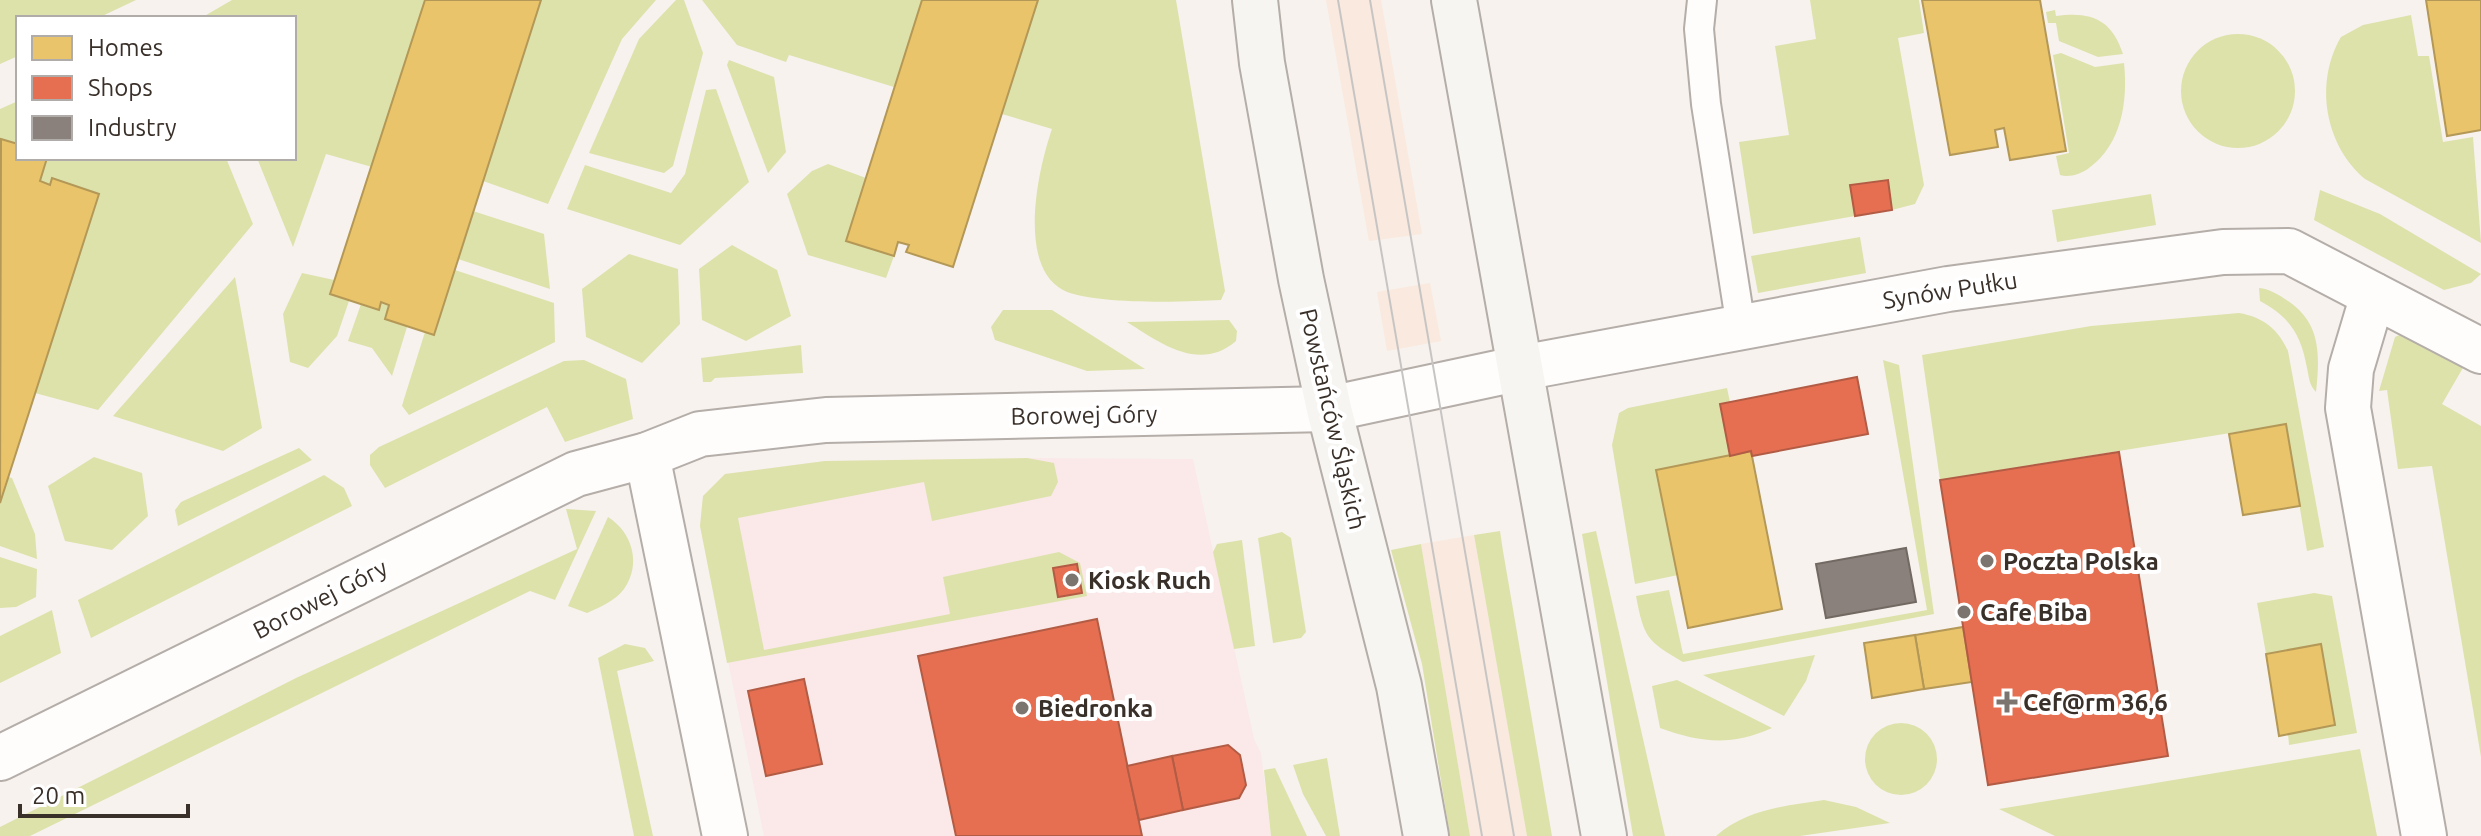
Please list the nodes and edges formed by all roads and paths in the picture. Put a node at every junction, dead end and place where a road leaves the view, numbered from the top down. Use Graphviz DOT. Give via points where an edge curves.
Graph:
graph roads {
  1 [pos="1255,0"];
  2 [pos="1454,0"];
  3 [pos="1702,0"];
  4 [pos="2373,295"];
  5 [pos="1741,327"];
  6 [pos="2481,351"];
  7 [pos="1521,368"];
  8 [pos="1329,409"];
  9 [pos="647,455"];
  10 [pos="0,758"];
  11 [pos="725,836"];
  12 [pos="1426,836"];
  13 [pos="1604,836"];
  14 [pos="2424,836"];
  1 -- 8 [label="main road, Powstańców Śląskich" via="1301,279"];
  2 -- 7 [label="main road"];
  3 -- 5 [label="lane" via="1699,29 1706,104"];
  4 -- 5 [label="street, Synów Pułku" via="2289,251 2232,252 2062,272"];
  4 -- 6 [label="street, Synów Pułku"];
  4 -- 14 [label="street" via="2351,369 2348,408"];
  5 -- 7 [label="street, Synów Pułku"];
  7 -- 8 [label="street, Borowej Góry"];
  7 -- 13 [label="main road"];
  8 -- 9 [label="street, Borowej Góry" via="826,420 700,434"];
  8 -- 12 [label="main road, Powstańców Śląskich" via="1399,686"];
  9 -- 10 [label="street, Borowej Góry" via="562,480"];
  9 -- 11 [label="street"];
}
